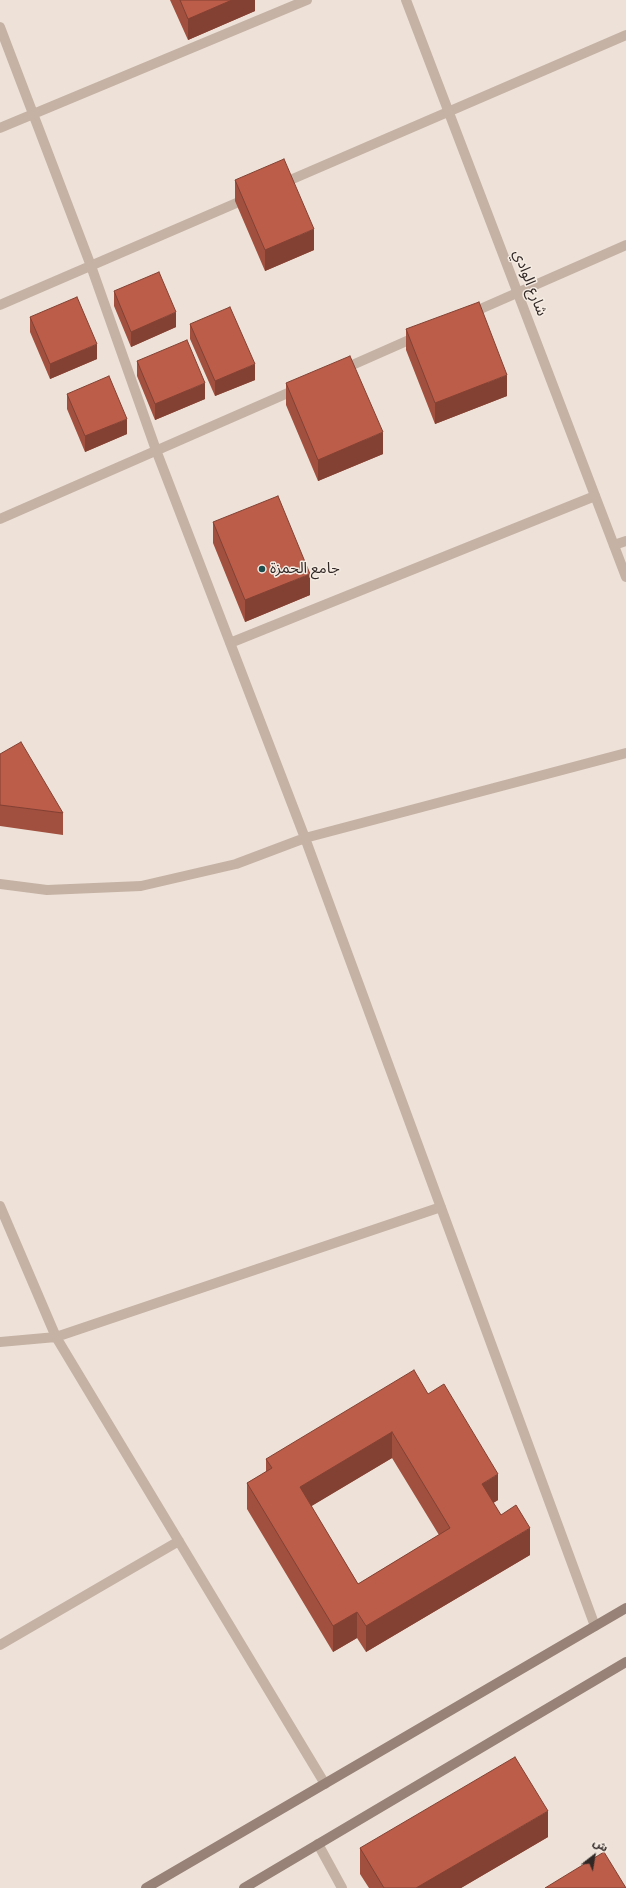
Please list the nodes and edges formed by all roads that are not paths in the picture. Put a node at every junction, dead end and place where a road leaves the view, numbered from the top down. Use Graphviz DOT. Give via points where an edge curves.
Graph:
graph roads {
  1 [pos="307,0"];
  2 [pos="406,0"];
  3 [pos="0,26"];
  4 [pos="626,35"];
  5 [pos="449,111"];
  6 [pos="33,114"];
  7 [pos="0,128"];
  8 [pos="270,188"];
  9 [pos="256,195"];
  10 [pos="626,245"];
  11 [pos="91,266"];
  12 [pos="518,293"];
  13 [pos="0,306"];
  14 [pos="460,318"];
  15 [pos="431,331"];
  16 [pos="330,375"];
  17 [pos="308,384"];
  18 [pos="156,450"];
  19 [pos="595,496"];
  20 [pos="0,519"];
  21 [pos="626,541"];
  22 [pos="614,545"];
  23 [pos="626,577"];
  24 [pos="230,643"];
  25 [pos="626,753"];
  26 [pos="305,838"];
  27 [pos="0,884"];
  28 [pos="0,1206"];
  29 [pos="441,1207"];
  30 [pos="56,1337"];
  31 [pos="0,1342"];
  32 [pos="179,1541"];
  33 [pos="626,1608"];
  34 [pos="595,1626"];
  35 [pos="0,1645"];
  36 [pos="626,1662"];
  37 [pos="325,1784"];
  38 [pos="318,1844"];
  39 [pos="146,1888"];
  40 [pos="244,1888"];
  41 [pos="342,1888"];
  1 -- 6 [label="street"];
  2 -- 5 [label="street, شارع الوادي"];
  3 -- 6 [label="street"];
  4 -- 5 [label="street"];
  5 -- 8 [label="street"];
  5 -- 12 [label="street, شارع الوادي"];
  6 -- 7 [label="street"];
  6 -- 11 [label="street"];
  9 -- 11 [label="street"];
  10 -- 12 [label="street"];
  11 -- 13 [label="street"];
  11 -- 18 [label="street"];
  12 -- 14 [label="street"];
  12 -- 19 [label="street, شارع الوادي"];
  15 -- 16 [label="street"];
  17 -- 18 [label="street"];
  18 -- 20 [label="street"];
  18 -- 24 [label="street"];
  19 -- 22 [label="street, شارع الوادي"];
  19 -- 24 [label="street"];
  21 -- 22 [label="street"];
  22 -- 23 [label="street, شارع الوادي"];
  24 -- 26 [label="street"];
  25 -- 26 [label="street"];
  26 -- 27 [label="street" via="236,864 141,886 47,890"];
  26 -- 29 [label="street"];
  28 -- 30 [label="street"];
  29 -- 30 [label="street"];
  29 -- 34 [label="street"];
  30 -- 31 [label="street"];
  30 -- 32 [label="street"];
  32 -- 35 [label="street"];
  32 -- 37 [label="street"];
  33 -- 34 [label="main road"];
  34 -- 37 [label="main road"];
  36 -- 38 [label="main road"];
  37 -- 39 [label="main road"];
  38 -- 40 [label="main road"];
  38 -- 41 [label="street"];
}
